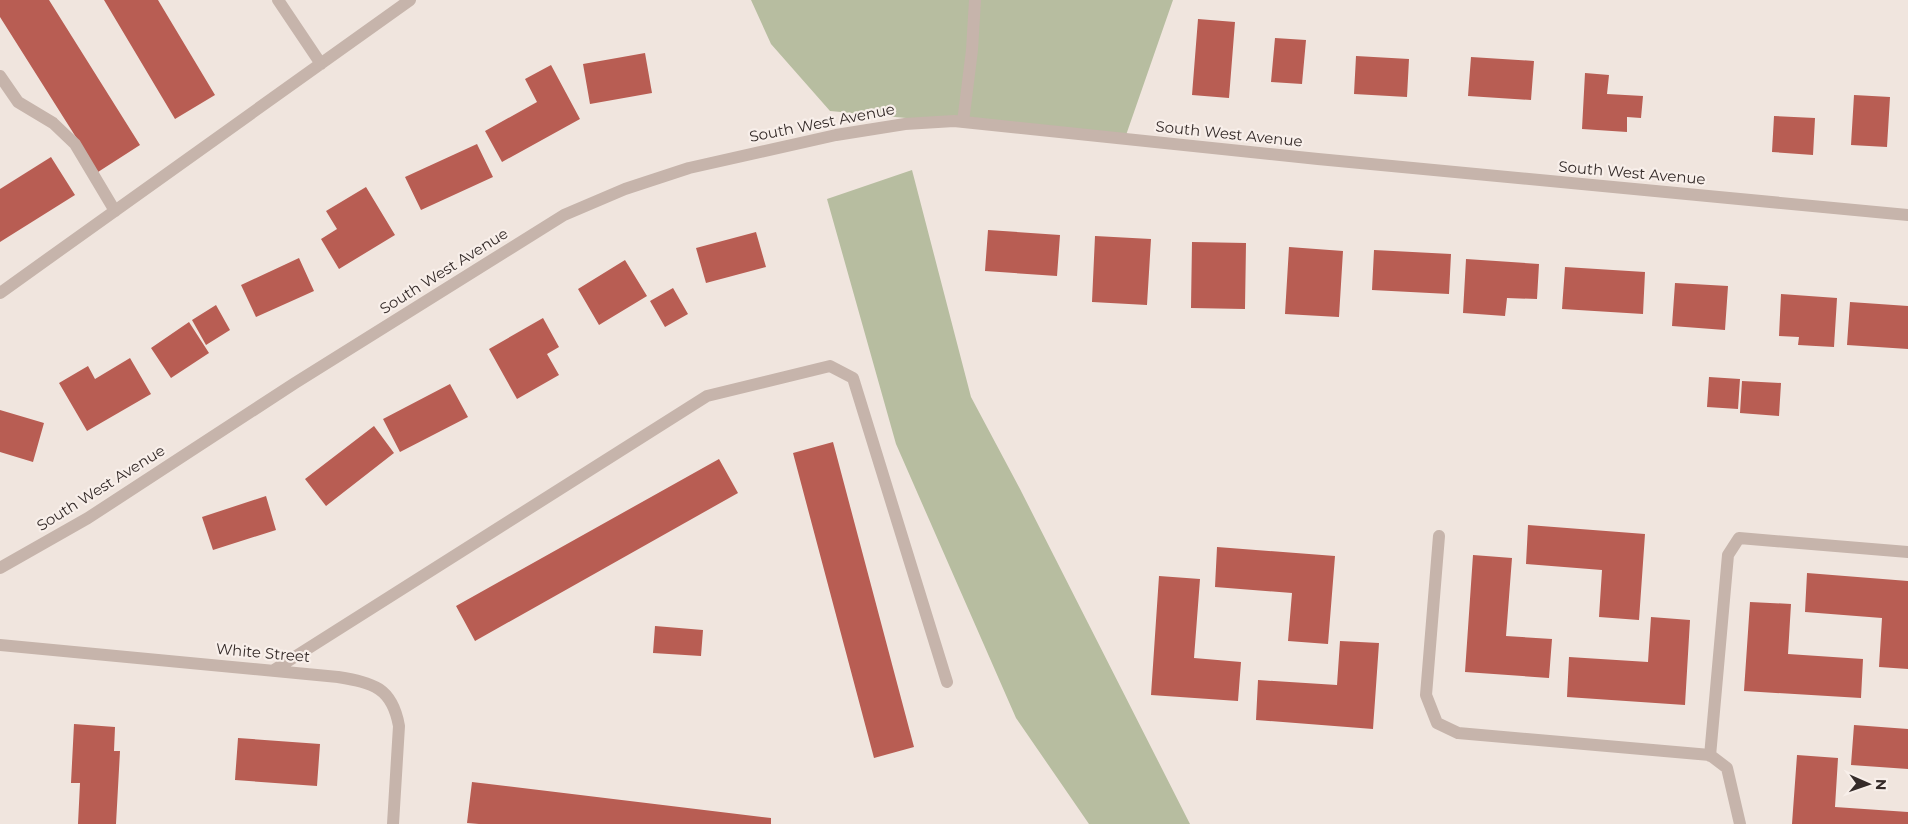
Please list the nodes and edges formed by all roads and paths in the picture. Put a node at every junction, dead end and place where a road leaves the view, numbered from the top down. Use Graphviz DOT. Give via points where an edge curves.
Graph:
graph roads {
  1 [pos="278,0"];
  2 [pos="410,0"];
  3 [pos="975,0"];
  4 [pos="321,64"];
  5 [pos="0,76"];
  6 [pos="963,122"];
  7 [pos="115,211"];
  8 [pos="1908,215"];
  9 [pos="0,294"];
  10 [pos="1439,536"];
  11 [pos="1908,552"];
  12 [pos="0,568"];
  13 [pos="0,645"];
  14 [pos="274,670"];
  15 [pos="947,682"];
  16 [pos="1710,756"];
  17 [pos="393,824"];
  18 [pos="1740,824"];
  1 -- 4 [label="street"];
  2 -- 4 [label="street"];
  3 -- 6 [label="street"];
  4 -- 7 [label="street"];
  5 -- 7 [label="street" via="18,102 53,123 75,144"];
  6 -- 8 [label="street, South West Avenue"];
  6 -- 12 [label="street, South West Avenue" via="905,124 836,135 698,166 625,189 564,215 88,518"];
  7 -- 9 [label="street"];
  10 -- 16 [label="street" via="1426,695 1437,723 1458,733"];
  11 -- 16 [label="street" via="1739,538 1728,555"];
  13 -- 14 [label="street, White Street"];
  14 -- 15 [label="street" via="707,396 830,366 853,378"];
  14 -- 17 [label="street, White Street" via="361,681 388,696 399,726"];
  16 -- 18 [label="street" via="1727,768"];
}
